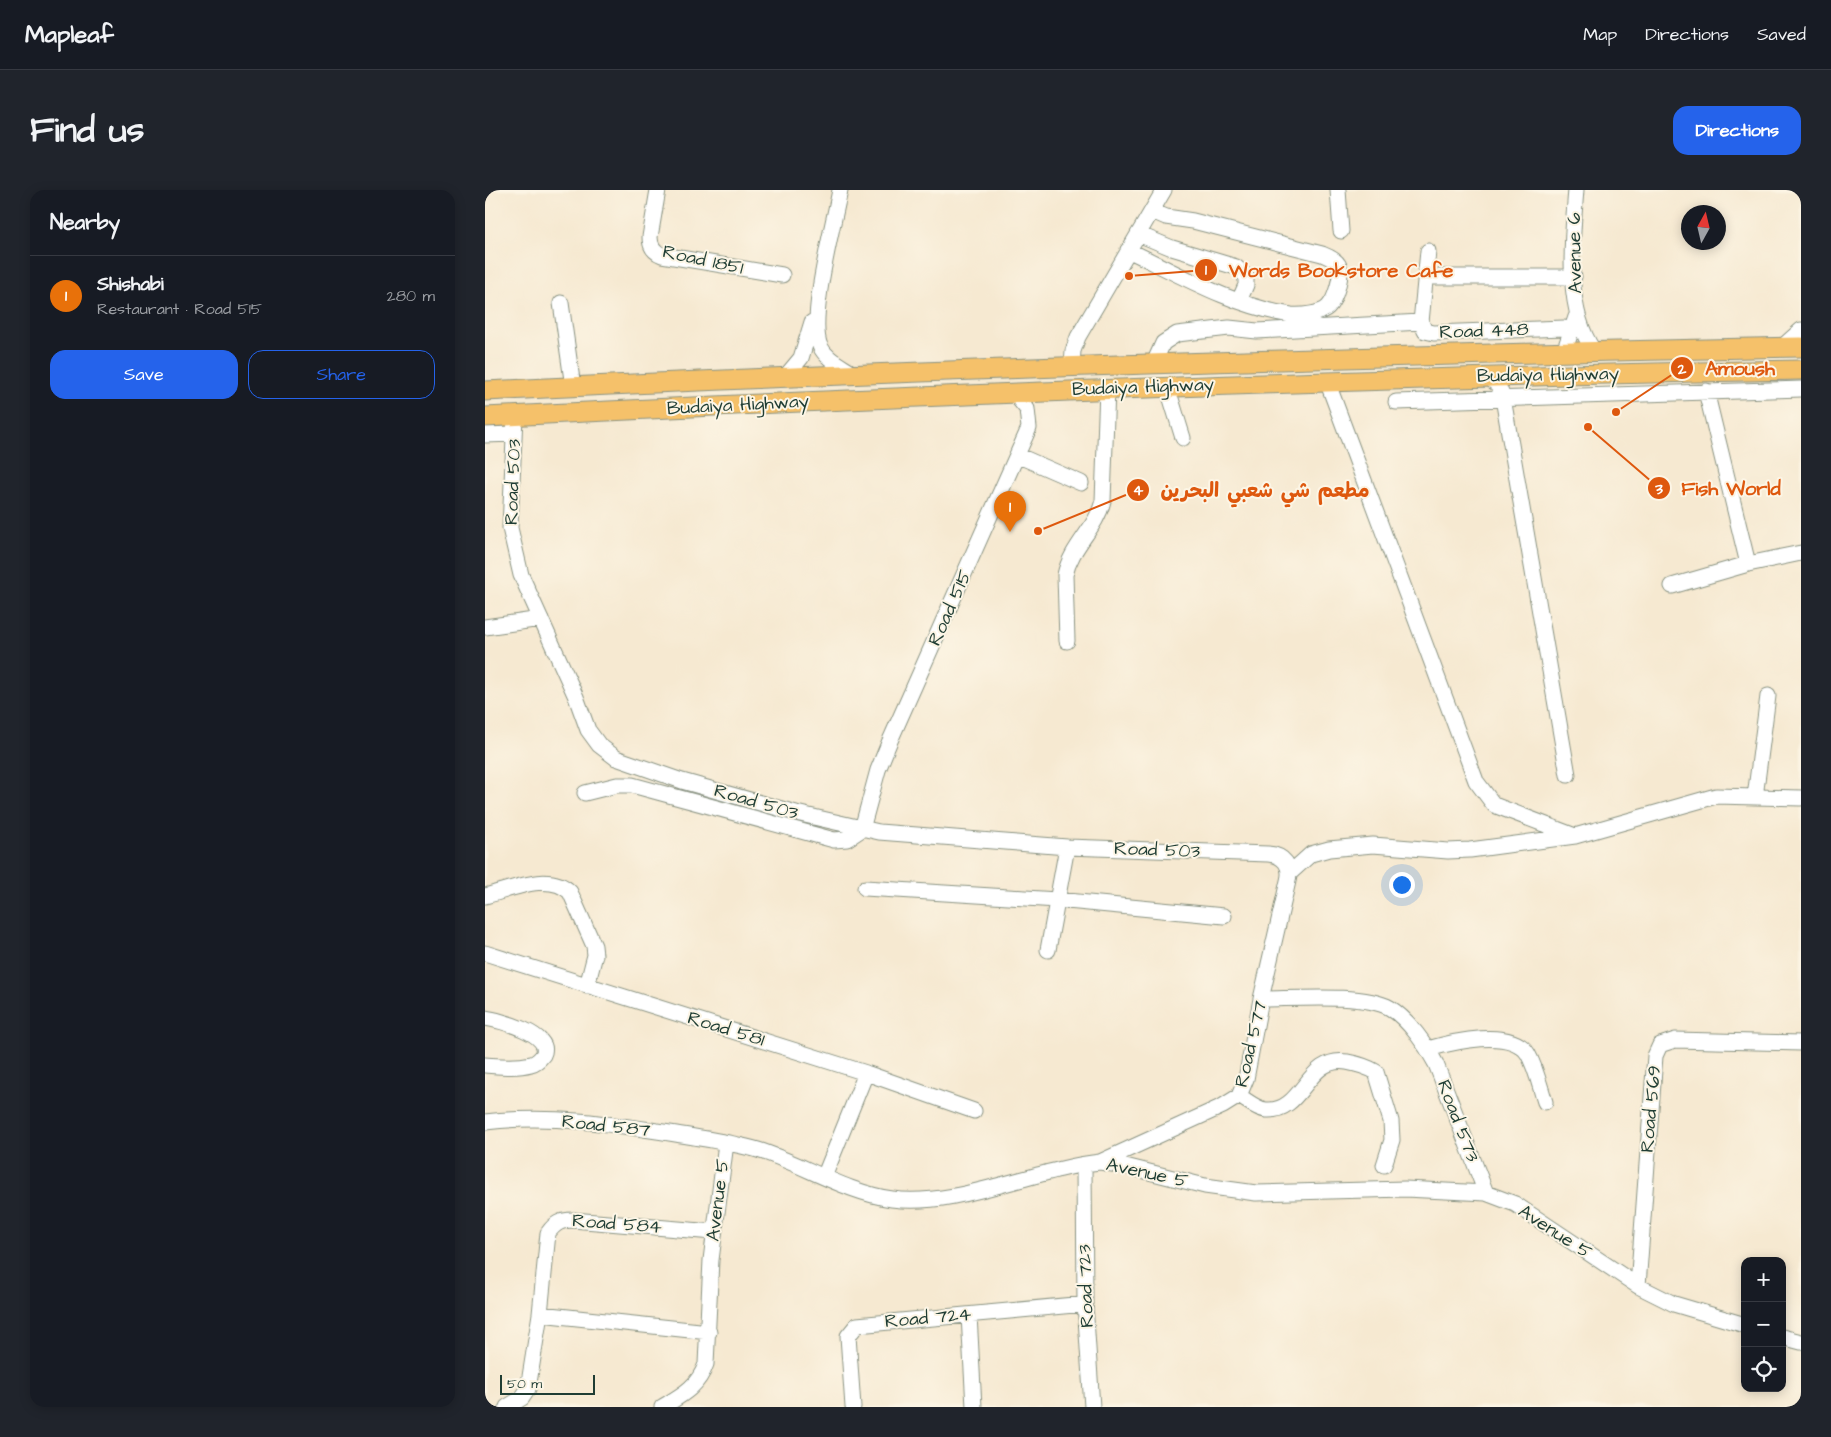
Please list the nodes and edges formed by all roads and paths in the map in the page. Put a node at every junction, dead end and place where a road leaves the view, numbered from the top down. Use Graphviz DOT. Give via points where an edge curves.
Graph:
graph roads {
  1 [pos="658,190"];
  2 [pos="840,190"];
  3 [pos="1164,190"];
  4 [pos="1338,190"];
  5 [pos="1576,190"];
  6 [pos="1152,211"];
  7 [pos="1341,231"];
  8 [pos="1138,234"];
  9 [pos="1128,250"];
  10 [pos="1428,251"];
  11 [pos="782,275"];
  12 [pos="1574,277"];
  13 [pos="1426,278"];
  14 [pos="1239,301"];
  15 [pos="561,303"];
  16 [pos="818,304"];
  17 [pos="1577,316"];
  18 [pos="1421,322"];
  19 [pos="1564,328"];
  20 [pos="1801,330"];
  21 [pos="1782,347"];
  22 [pos="1801,347"];
  23 [pos="1594,351"];
  24 [pos="1564,352"];
  25 [pos="1154,363"];
  26 [pos="1073,365"];
  27 [pos="1801,370"];
  28 [pos="852,373"];
  29 [pos="1512,375"];
  30 [pos="786,376"];
  31 [pos="1487,376"];
  32 [pos="1327,381"];
  33 [pos="1167,386"];
  34 [pos="573,387"];
  35 [pos="1107,388"];
  36 [pos="1801,389"];
  37 [pos="485,391"];
  38 [pos="1706,391"];
  39 [pos="1013,392"];
  40 [pos="1503,398"];
  41 [pos="1396,402"];
  42 [pos="485,417"];
  43 [pos="515,425"];
  44 [pos="485,436"];
  45 [pos="1183,438"];
  46 [pos="1019,456"];
  47 [pos="1081,483"];
  48 [pos="1801,553"];
  49 [pos="1748,564"];
  50 [pos="1672,586"];
  51 [pos="541,618"];
  52 [pos="485,627"];
  53 [pos="1067,642"];
  54 [pos="1767,696"];
  55 [pos="1568,775"];
  56 [pos="585,793"];
  57 [pos="1755,797"];
  58 [pos="1801,798"];
  59 [pos="862,830"];
  60 [pos="1575,836"];
  61 [pos="1067,847"];
  62 [pos="1290,873"];
  63 [pos="865,888"];
  64 [pos="485,896"];
  65 [pos="1057,900"];
  66 [pos="1223,916"];
  67 [pos="1049,950"];
  68 [pos="485,953"];
  69 [pos="587,986"];
  70 [pos="1261,999"];
  71 [pos="485,1018"];
  72 [pos="1801,1043"];
  73 [pos="1428,1049"];
  74 [pos="485,1065"];
  75 [pos="866,1073"];
  76 [pos="1239,1096"];
  77 [pos="1545,1102"];
  78 [pos="974,1112"];
  79 [pos="485,1122"];
  80 [pos="725,1143"];
  81 [pos="1099,1162"];
  82 [pos="1083,1165"];
  83 [pos="1384,1165"];
  84 [pos="824,1177"];
  85 [pos="1486,1193"];
  86 [pos="713,1232"];
  87 [pos="1638,1286"];
  88 [pos="1085,1304"];
  89 [pos="540,1314"];
  90 [pos="969,1315"];
  91 [pos="1741,1325"];
  92 [pos="709,1332"];
  93 [pos="1786,1338"];
  94 [pos="1801,1342"];
  95 [pos="507,1407"];
  96 [pos="662,1407"];
  97 [pos="853,1407"];
  98 [pos="974,1407"];
  99 [pos="1093,1407"];
  1 -- 11 [label="street, Road 1851" via="649,237 659,254"];
  2 -- 16 [label="street"];
  3 -- 6 [label="street"];
  4 -- 7 [label="street"];
  5 -- 12 [label="street, Avenue 6"];
  6 -- 8 [label="street"];
  6 -- 14 [label="street" via="1322,254 1339,265 1333,298 1327,308 1312,314 1294,316"];
  8 -- 9 [label="street"];
  8 -- 14 [label="street" via="1236,267 1246,276"];
  9 -- 14 [label="street"];
  9 -- 26 [label="street" via="1078,337"];
  10 -- 13 [label="street, Road 448"];
  12 -- 13 [label="street"];
  12 -- 17 [label="street, Avenue 6"];
  13 -- 18 [label="street, Road 448"];
  15 -- 34 [label="street"];
  16 -- 28 [label="street" via="819,344 828,357"];
  16 -- 30 [label="street" via="805,350"];
  17 -- 23 [label="street, Avenue 6"];
  17 -- 24 [label="street, Avenue 6"];
  18 -- 19 [label="street, Road 448" via="1425,331 1434,333"];
  18 -- 25 [label="street" via="1257,331 1229,328 1177,334 1163,343"];
  20 -- 21 [label="street"];
  21 -- 22 [label="main road, Budaiya Highway"];
  21 -- 23 [label="main road, Budaiya Highway"];
  23 -- 24 [label="main road, Budaiya Highway"];
  24 -- 25 [label="main road, Budaiya Highway"];
  25 -- 26 [label="main road, Budaiya Highway"];
  26 -- 28 [label="main road, Budaiya Highway"];
  27 -- 29 [label="main road, Budaiya Highway"];
  28 -- 30 [label="main road, Budaiya Highway"];
  29 -- 31 [label="main road, Budaiya Highway"];
  29 -- 40 [label="street"];
  30 -- 34 [label="main road, Budaiya Highway"];
  31 -- 32 [label="main road, Budaiya Highway"];
  31 -- 40 [label="street" via="1497,385"];
  32 -- 33 [label="main road, Budaiya Highway"];
  32 -- 60 [label="street" via="1476,781 1494,804"];
  33 -- 35 [label="main road, Budaiya Highway"];
  33 -- 45 [label="street"];
  34 -- 37 [label="main road, Budaiya Highway"];
  35 -- 39 [label="main road, Budaiya Highway"];
  35 -- 53 [label="street" via="1103,501 1098,516 1067,565"];
  36 -- 38 [label="street"];
  38 -- 40 [label="street"];
  38 -- 49 [label="street"];
  39 -- 43 [label="main road, Budaiya Highway"];
  39 -- 46 [label="street, Road 515" via="1024,402 1030,422"];
  40 -- 41 [label="street"];
  40 -- 55 [label="street"];
  42 -- 43 [label="main road, Budaiya Highway"];
  43 -- 44 [label="street"];
  43 -- 51 [label="street, Road 503" via="510,528 521,575"];
  46 -- 47 [label="street"];
  46 -- 59 [label="street, Road 515" via="889,743"];
  48 -- 49 [label="street"];
  49 -- 50 [label="street"];
  51 -- 52 [label="street"];
  51 -- 59 [label="street, Road 503" via="588,730 599,745 616,758 682,781"];
  54 -- 57 [label="street"];
  56 -- 59 [label="street" via="617,785 633,785 834,840 847,839"];
  57 -- 58 [label="street"];
  57 -- 60 [label="street" via="1715,796"];
  59 -- 61 [label="street, Road 503"];
  60 -- 62 [label="street" via="1469,850 1373,845 1329,849 1311,854"];
  61 -- 62 [label="street, Road 503" via="1268,854 1281,857"];
  61 -- 65 [label="street"];
  62 -- 70 [label="street, Road 577"];
  63 -- 65 [label="street"];
  64 -- 69 [label="street" via="540,882 551,882 570,892 594,946 595,955"];
  65 -- 66 [label="street"];
  65 -- 67 [label="street"];
  68 -- 69 [label="street, Road 581"];
  69 -- 75 [label="street, Road 581"];
  70 -- 73 [label="street, Road 573" via="1374,1002 1401,1016"];
  70 -- 76 [label="street, Road 577" via="1246,1078"];
  71 -- 74 [label="street" via="526,1031 540,1039 545,1051 533,1064"];
  72 -- 87 [label="street, Road 569" via="1675,1040 1660,1045 1655,1056"];
  73 -- 77 [label="street" via="1471,1040 1514,1042 1527,1053"];
  73 -- 85 [label="street, Road 573"];
  75 -- 78 [label="street, Road 581"];
  75 -- 84 [label="street"];
  76 -- 81 [label="street, Road 577"];
  76 -- 83 [label="street" via="1255,1107 1267,1110 1281,1108 1323,1065 1343,1061 1365,1065 1376,1072 1391,1121 1392,1140"];
  79 -- 80 [label="street, Road 587" via="597,1123"];
  80 -- 84 [label="street, Avenue 5" via="766,1153"];
  80 -- 86 [label="street, Avenue 5"];
  81 -- 82 [label="street, Avenue 5"];
  81 -- 85 [label="street, Avenue 5" via="1205,1186 1256,1193 1405,1189"];
  82 -- 84 [label="street, Avenue 5" via="944,1197 911,1200 872,1194"];
  82 -- 88 [label="street, Road 723"];
  85 -- 87 [label="street, Avenue 5" via="1515,1204"];
  86 -- 89 [label="street, Road 584" via="573,1220 559,1222 548,1232"];
  86 -- 92 [label="street, Avenue 5"];
  87 -- 91 [label="street, Avenue 5" via="1674,1304"];
  88 -- 90 [label="street, Road 724"];
  88 -- 99 [label="street, Road 723"];
  89 -- 92 [label="street"];
  89 -- 95 [label="street, Road 584" via="528,1389 522,1398"];
  90 -- 97 [label="street, Road 724" via="857,1325 847,1336"];
  90 -- 98 [label="street"];
  92 -- 96 [label="street, Avenue 5" via="702,1376 694,1387"];
  93 -- 94 [label="street"];
}
